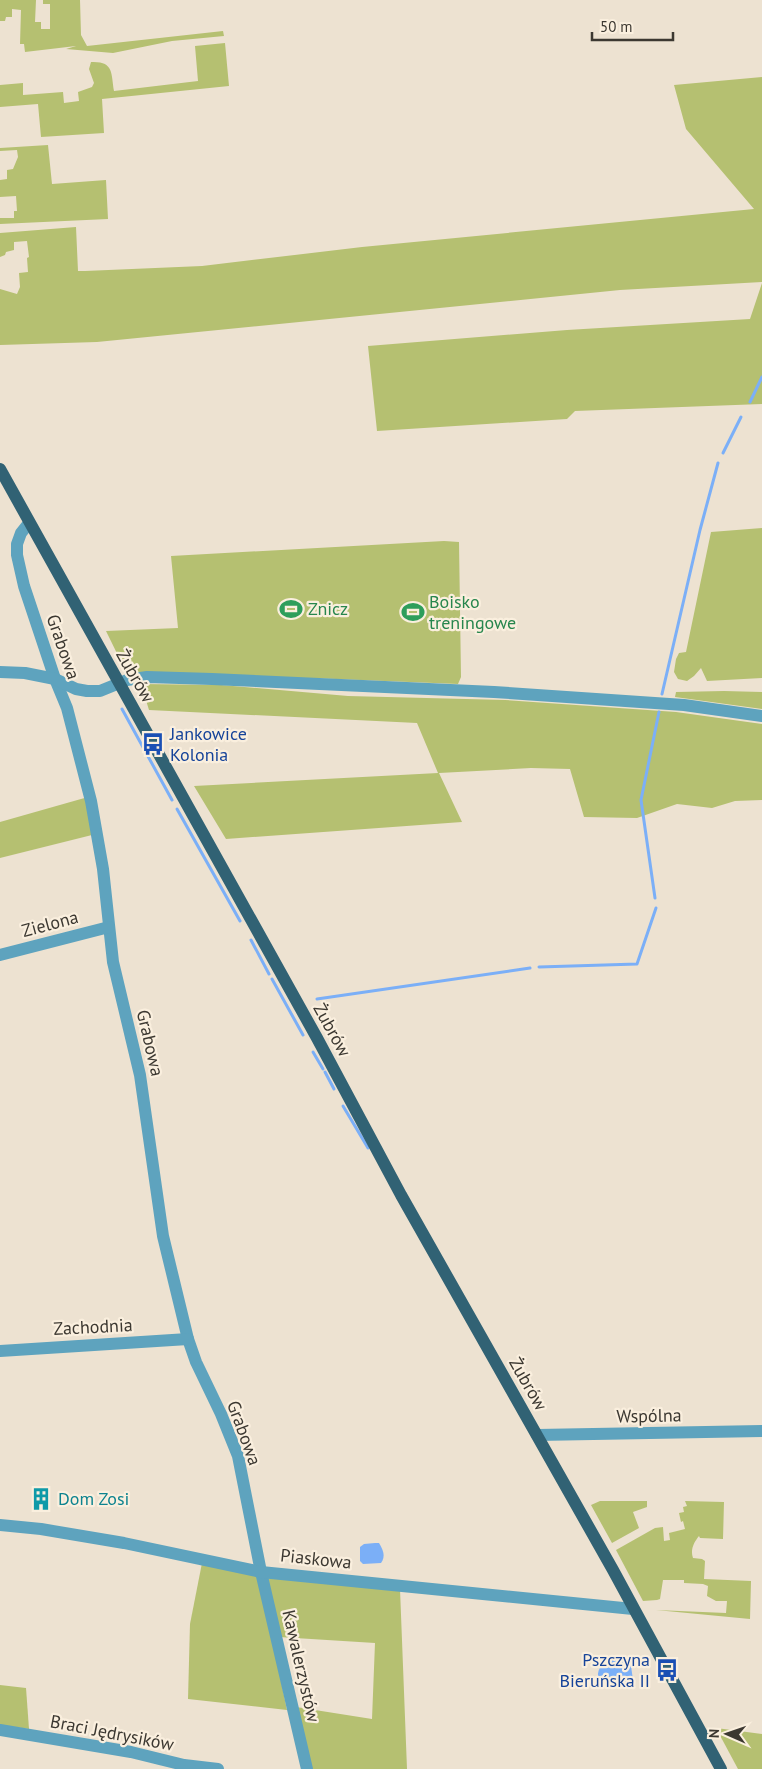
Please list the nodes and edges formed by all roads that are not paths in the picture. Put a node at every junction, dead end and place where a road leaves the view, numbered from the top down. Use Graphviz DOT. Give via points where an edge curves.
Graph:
graph roads {
  1 [pos="0,469"];
  2 [pos="29,522"];
  3 [pos="0,672"];
  4 [pos="55,678"];
  5 [pos="119,683"];
  6 [pos="762,716"];
  7 [pos="109,927"];
  8 [pos="0,955"];
  9 [pos="188,1339"];
  10 [pos="0,1350"];
  11 [pos="762,1431"];
  12 [pos="536,1435"];
  13 [pos="0,1525"];
  14 [pos="261,1572"];
  15 [pos="632,1608"];
  16 [pos="0,1730"];
  17 [pos="218,1769"];
  18 [pos="307,1769"];
  19 [pos="721,1769"];
  1 -- 2 [label="main road, Żubrów"];
  2 -- 4 [label="street, Grabowa" via="19,538 17,555"];
  2 -- 5 [label="main road, Żubrów"];
  3 -- 4 [label="street"];
  4 -- 5 [label="street" via="87,691 100,691"];
  4 -- 7 [label="street, Grabowa" via="67,708 91,801"];
  5 -- 6 [label="street" via="160,677 485,692 684,704"];
  5 -- 12 [label="main road, Żubrów"];
  7 -- 8 [label="street, Zielona"];
  7 -- 9 [label="street, Grabowa" via="113,962 140,1075 163,1236"];
  9 -- 10 [label="street, Zachodnia"];
  9 -- 14 [label="street, Grabowa" via="238,1456"];
  11 -- 12 [label="street, Wspólna"];
  12 -- 15 [label="main road, Żubrów"];
  13 -- 14 [label="street, Piaskowa" via="124,1543"];
  14 -- 15 [label="street, Piaskowa"];
  14 -- 18 [label="street, Kawalerzystów"];
  15 -- 19 [label="main road, Żubrów"];
  16 -- 17 [label="street, Braci Jędrysików"];
}
